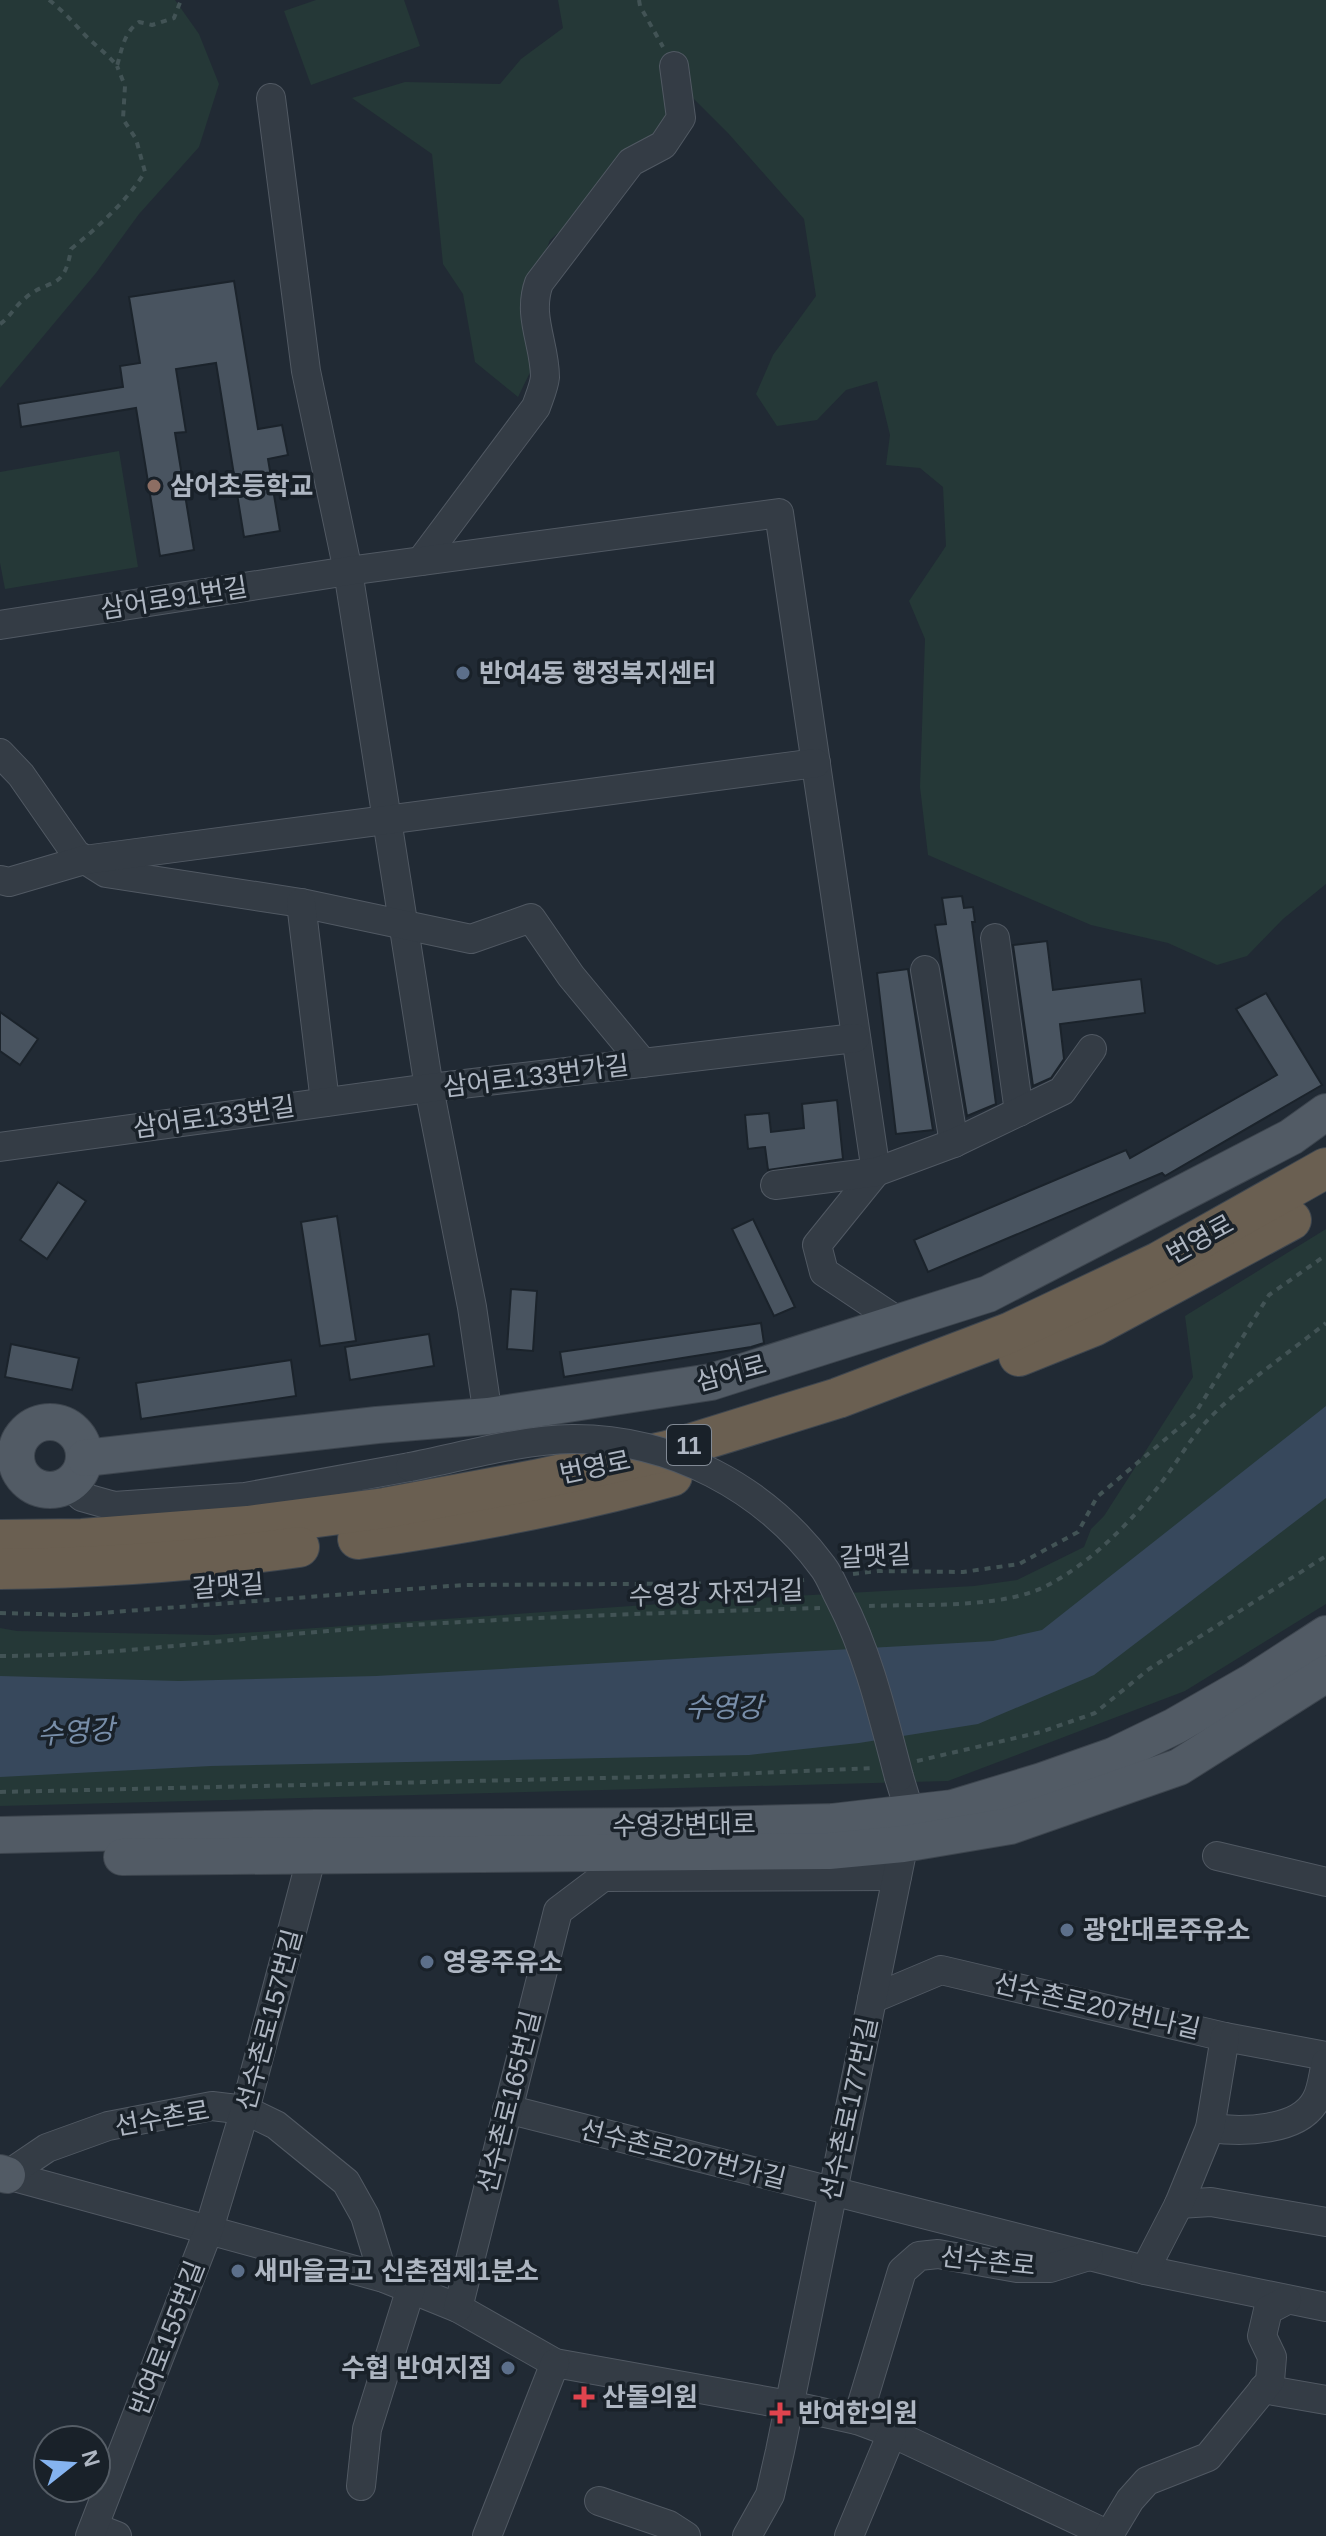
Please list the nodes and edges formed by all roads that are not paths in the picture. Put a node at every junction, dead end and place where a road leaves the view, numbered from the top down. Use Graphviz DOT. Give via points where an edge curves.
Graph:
graph roads {
  1 [pos="674,66"];
  2 [pos="271,98"];
  3 [pos="421,561"];
  4 [pos="348,571"];
  5 [pos="0,625"];
  6 [pos="0,753"];
  7 [pos="816,763"];
  8 [pos="387,820"];
  9 [pos="95,866"];
  10 [pos="0,880"];
  11 [pos="301,903"];
  12 [pos="403,925"];
  13 [pos="995,938"];
  14 [pos="925,970"];
  15 [pos="855,1038"];
  16 [pos="1092,1049"];
  17 [pos="643,1063"];
  18 [pos="429,1088"];
  19 [pos="325,1102"];
  20 [pos="1019,1112"];
  21 [pos="1326,1112"];
  22 [pos="954,1143"];
  23 [pos="0,1147"];
  24 [pos="1326,1168"];
  25 [pos="876,1172"];
  26 [pos="775,1185"];
  27 [pos="1326,1201"];
  28 [pos="899,1322"];
  29 [pos="488,1416"];
  30 [pos="9,1465"];
  31 [pos="77,1471"];
  32 [pos="0,1540"];
  33 [pos="0,1569"];
  34 [pos="1326,1634"];
  35 [pos="1326,1674"];
  36 [pos="0,1835"];
  37 [pos="903,1844"];
  38 [pos="312,1855"];
  39 [pos="1217,1856"];
  40 [pos="0,1858"];
  41 [pos="1326,1882"];
  42 [pos="872,1999"];
  43 [pos="1225,2037"];
  44 [pos="1326,2056"];
  45 [pos="1326,2063"];
  46 [pos="507,2109"];
  47 [pos="245,2110"];
  48 [pos="1210,2128"];
  49 [pos="3,2174"];
  50 [pos="833,2191"];
  51 [pos="1179,2204"];
  52 [pos="1326,2222"];
  53 [pos="209,2229"];
  54 [pos="1089,2256"];
  55 [pos="1145,2270"];
  56 [pos="384,2278"];
  57 [pos="411,2288"];
  58 [pos="1287,2300"];
  59 [pos="1326,2307"];
  60 [pos="458,2308"];
  61 [pos="555,2363"];
  62 [pos="1263,2389"];
  63 [pos="1326,2400"];
  64 [pos="789,2405"];
  65 [pos="857,2420"];
  66 [pos="892,2433"];
  67 [pos="361,2486"];
  68 [pos="599,2501"];
  69 [pos="100,2533"];
  70 [pos="1110,2535"];
  71 [pos="487,2536"];
  72 [pos="686,2536"];
  73 [pos="747,2536"];
  74 [pos="849,2536"];
  1 -- 3 [label="street" via="681,118 663,145 631,162 539,283 535,326 545,380 536,407"];
  2 -- 4 [label="street" via="306,371"];
  3 -- 4 [label="street, 삼어로91번길"];
  3 -- 7 [label="street, 삼어로91번길" via="779,513"];
  4 -- 5 [label="street, 삼어로91번길"];
  4 -- 8 [label="street"];
  6 -- 9 [label="street" via="76,854"];
  7 -- 8 [label="street"];
  7 -- 15 [label="street"];
  8 -- 9 [label="street"];
  8 -- 12 [label="street"];
  9 -- 10 [label="street"];
  9 -- 11 [label="street"];
  11 -- 12 [label="street"];
  11 -- 19 [label="street"];
  12 -- 17 [label="street, 삼어로133번가길" via="471,939 531,918"];
  12 -- 18 [label="street"];
  13 -- 20 [label="street"];
  14 -- 22 [label="street"];
  15 -- 17 [label="street, 삼어로133번가길"];
  15 -- 25 [label="street"];
  16 -- 20 [label="street" via="1062,1091"];
  17 -- 18 [label="street, 삼어로133번가길"];
  18 -- 19 [label="street, 삼어로133번길"];
  18 -- 29 [label="street"];
  19 -- 23 [label="street, 삼어로133번길"];
  20 -- 22 [label="street"];
  21 -- 28 [label="main road, 삼어로" via="1291,1137 988,1294"];
  22 -- 25 [label="street"];
  24 -- 32 [label="highway, 번영로 / 11" via="1159,1262 1009,1333 838,1398 667,1451 385,1508 248,1526"];
  25 -- 26 [label="street"];
  25 -- 28 [label="street" via="817,1245 824,1272"];
  27 -- 33 [label="highway, 번영로 / 11" via="1094,1326 950,1385 779,1445 615,1492 440,1527 243,1555"];
  28 -- 29 [label="main road, 삼어로" via="711,1382"];
  29 -- 31 [label="main road, 삼어로" via="377,1425"];
  30 -- 31 [label="main road" via="38,1488 59,1489"];
  30 -- 31 [label="main road" via="27,1431 60,1423 79,1437"];
  31 -- 37 [label="street, bridge" via="82,1497 114,1506 245,1497 572,1439 632,1445 689,1461 747,1491 824,1568 872,1676 896,1769"];
  34 -- 37 [label="main road, 수영강변대로" via="1175,1726 1113,1756 953,1808"];
  35 -- 37 [label="main road, 수영강변대로" via="1179,1767 1010,1826"];
  36 -- 37 [label="main road, 수영강변대로" via="832,1822"];
  37 -- 38 [label="main road, 수영강변대로" via="829,1851"];
  37 -- 42 [label="street, 선수촌로177번길"];
  37 -- 46 [label="street, 선수촌로165번길" via="603,1877 558,1911"];
  38 -- 40 [label="main road, 수영강변대로"];
  38 -- 47 [label="street, 선수촌로157번길"];
  39 -- 41 [label="street"];
  42 -- 43 [label="street, 선수촌로207번나길" via="941,1970"];
  42 -- 50 [label="street, 선수촌로177번길"];
  43 -- 44 [label="street, 선수촌로207번나길"];
  43 -- 48 [label="street"];
  45 -- 48 [label="street" via="1317,2099 1305,2116 1289,2124"];
  46 -- 50 [label="street, 선수촌로207번가길"];
  46 -- 60 [label="street, 선수촌로165번길"];
  47 -- 49 [label="street, 선수촌로" via="212,2106 108,2126 47,2148"];
  47 -- 53 [label="street, 선수촌로157번길"];
  47 -- 56 [label="street, 선수촌로" via="276,2125 346,2182 365,2216"];
  48 -- 51 [label="street"];
  49 -- 53 [label="street, 선수촌로"];
  50 -- 54 [label="street, 선수촌로207번가길"];
  50 -- 64 [label="street, 선수촌로177번길"];
  51 -- 52 [label="street" via="1211,2202"];
  51 -- 55 [label="street"];
  53 -- 56 [label="street, 선수촌로"];
  53 -- 69 [label="street, 반여로155번길"];
  54 -- 55 [label="street, 선수촌로207번가길"];
  54 -- 65 [label="street, 선수촌로" via="1050,2268 1017,2268 938,2254 919,2256 902,2271"];
  55 -- 58 [label="street, 선수촌로207번가길"];
  56 -- 57 [label="street, 선수촌로"];
  57 -- 60 [label="street, 선수촌로"];
  57 -- 67 [label="street" via="367,2429"];
  58 -- 59 [label="street, 선수촌로207번가길"];
  58 -- 62 [label="street" via="1268,2310 1262,2336 1272,2357 1270,2381"];
  60 -- 61 [label="street, 선수촌로"];
  61 -- 64 [label="street, 선수촌로"];
  61 -- 71 [label="street"];
  62 -- 63 [label="street"];
  62 -- 70 [label="street" via="1208,2457 1147,2481"];
  64 -- 65 [label="street, 선수촌로"];
  64 -- 73 [label="street" via="770,2495"];
  65 -- 66 [label="street, 선수촌로"];
  66 -- 70 [label="street, 선수촌로"];
  66 -- 74 [label="street"];
  68 -- 72 [label="street"];
}
